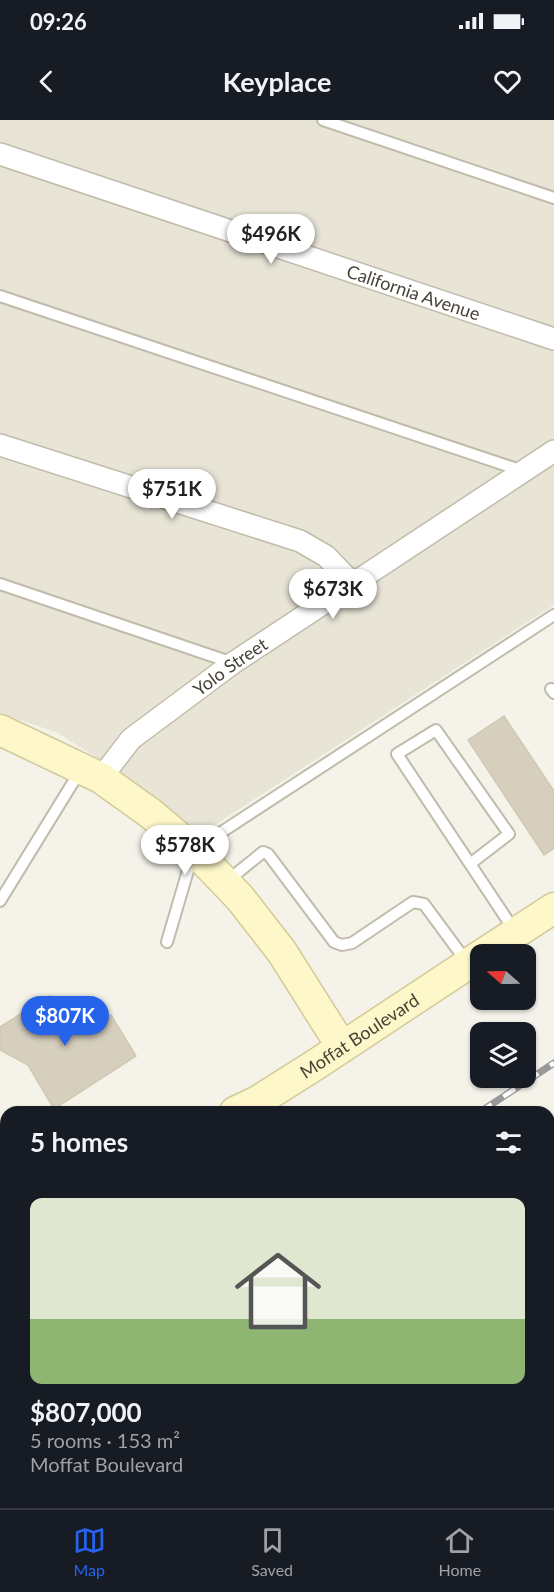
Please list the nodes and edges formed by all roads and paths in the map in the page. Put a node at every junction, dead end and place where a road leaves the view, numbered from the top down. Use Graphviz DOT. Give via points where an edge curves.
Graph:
graph roads {
  1 [pos="322,120"];
  2 [pos="0,154"];
  3 [pos="554,198"];
  4 [pos="0,296"];
  5 [pos="554,339"];
  6 [pos="0,445"];
  7 [pos="554,451"];
  8 [pos="523,471"];
  9 [pos="352,583"];
  10 [pos="0,584"];
  11 [pos="554,615"];
  12 [pos="233,663"];
  13 [pos="0,730"];
  14 [pos="91,773"];
  15 [pos="194,850"];
  16 [pos="470,864"];
  17 [pos="225,883"];
  18 [pos="0,901"];
  19 [pos="554,908"];
  20 [pos="516,933"];
  21 [pos="167,942"];
  22 [pos="499,944"];
  23 [pos="470,951"];
  24 [pos="470,963"];
  25 [pos="342,1047"];
  26 [pos="248,1106"];
  1 -- 3 [label="lane"];
  2 -- 5 [label="street, California Avenue"];
  4 -- 8 [label="lane"];
  6 -- 9 [label="street" via="300,541 326,556"];
  7 -- 8 [label="street, Yolo Street"];
  8 -- 9 [label="street, Yolo Street"];
  9 -- 12 [label="street, Yolo Street"];
  10 -- 12 [label="lane"];
  11 -- 15 [label="lane"];
  12 -- 14 [label="street, Yolo Street"];
  13 -- 14 [label="street"];
  14 -- 15 [label="street" via="150,813"];
  14 -- 18 [label="lane"];
  15 -- 17 [label="street"];
  15 -- 21 [label="lane"];
  16 -- 16 [label="lane" via="397,754 436,730 509,834"];
  16 -- 20 [label="lane"];
  17 -- 23 [label="lane" via="263,852 334,942 352,943 412,902 418,902"];
  17 -- 25 [label="street" via="282,952"];
  19 -- 20 [label="street, Moffat Boulevard"];
  20 -- 22 [label="street, Moffat Boulevard"];
  24 -- 25 [label="street, Moffat Boulevard"];
  25 -- 26 [label="street, Moffat Boulevard"];
}
